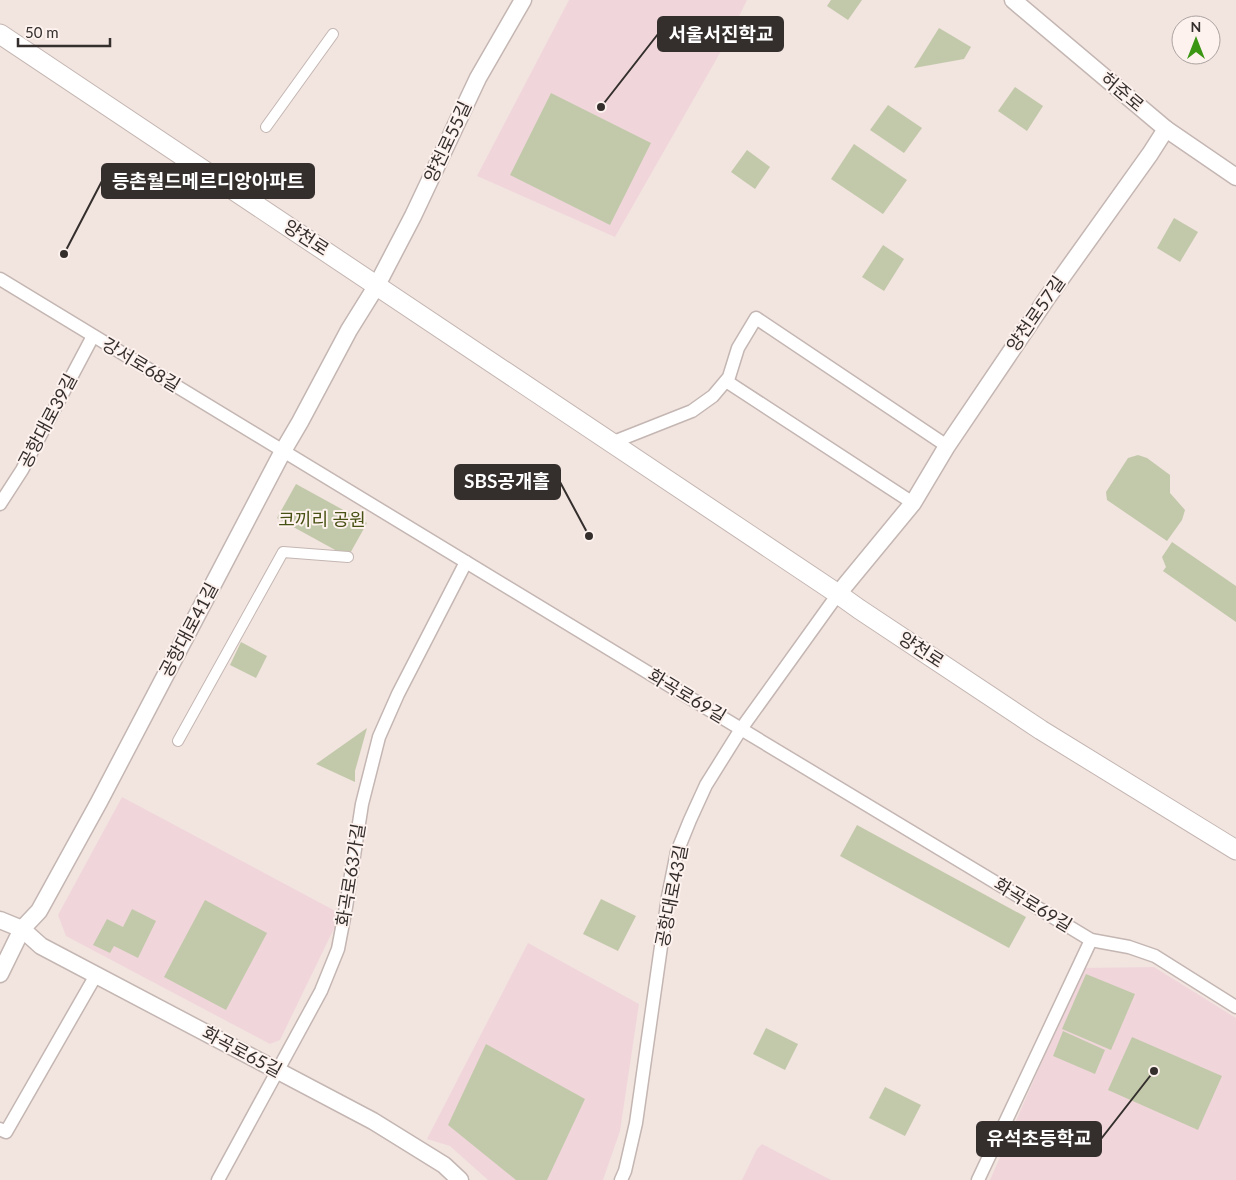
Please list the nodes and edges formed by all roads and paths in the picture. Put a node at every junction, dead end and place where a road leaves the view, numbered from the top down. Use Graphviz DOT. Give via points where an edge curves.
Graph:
graph roads {
  1 [pos="523,0"];
  2 [pos="1013,0"];
  3 [pos="0,34"];
  4 [pos="333,34"];
  5 [pos="266,127"];
  6 [pos="1166,129"];
  7 [pos="1236,177"];
  8 [pos="0,279"];
  9 [pos="377,285"];
  10 [pos="93,336"];
  11 [pos="726,381"];
  12 [pos="610,443"];
  13 [pos="947,446"];
  14 [pos="283,451"];
  15 [pos="912,503"];
  16 [pos="0,504"];
  17 [pos="348,557"];
  18 [pos="466,562"];
  19 [pos="838,594"];
  20 [pos="741,729"];
  21 [pos="178,740"];
  22 [pos="1236,850"];
  23 [pos="0,920"];
  24 [pos="22,929"];
  25 [pos="1091,940"];
  26 [pos="0,974"];
  27 [pos="96,975"];
  28 [pos="1236,1007"];
  29 [pos="277,1070"];
  30 [pos="2,1135"];
  31 [pos="218,1180"];
  32 [pos="460,1180"];
  33 [pos="621,1180"];
  34 [pos="978,1180"];
  1 -- 9 [label="street, 양천로55길" via="478,78 414,216"];
  2 -- 6 [label="street, 허준로"];
  3 -- 9 [label="main road, 양천로"];
  4 -- 5 [label="street"];
  6 -- 7 [label="street, 허준로"];
  6 -- 13 [label="street, 양천로57길"];
  8 -- 10 [label="street, 강서로68길"];
  9 -- 12 [label="main road, 양천로"];
  9 -- 14 [label="street, 공항대로41길"];
  10 -- 14 [label="street, 강서로68길"];
  10 -- 16 [label="street, 공항대로39길" via="22,470"];
  11 -- 12 [label="street" via="713,396 692,411"];
  11 -- 13 [label="street" via="738,348 756,318"];
  11 -- 15 [label="street"];
  12 -- 19 [label="main road, 양천로"];
  13 -- 15 [label="street, 양천로57길"];
  14 -- 18 [label="street, 화곡로69길"];
  14 -- 24 [label="street, 공항대로41길" via="99,802 39,910"];
  15 -- 19 [label="street, 양천로57길"];
  17 -- 21 [label="street" via="283,552"];
  18 -- 20 [label="street, 화곡로69길"];
  18 -- 29 [label="street, 화곡로63가길" via="378,737 362,804 338,949 321,991"];
  19 -- 20 [label="street, 공항대로43길"];
  19 -- 22 [label="main road, 양천로" via="1041,730"];
  20 -- 25 [label="street, 화곡로69길"];
  20 -- 33 [label="street, 공항대로43길" via="706,785 677,852 636,1123"];
  23 -- 24 [label="street, 화곡로65길"];
  24 -- 26 [label="street, 공항대로41길"];
  24 -- 27 [label="street, 화곡로65길" via="41,946"];
  25 -- 28 [label="street, 화곡로69길" via="1155,956"];
  25 -- 34 [label="street, 화곡로69길"];
  27 -- 29 [label="street, 화곡로65길"];
  27 -- 30 [label="street"];
  29 -- 31 [label="street, 화곡로63가길"];
  29 -- 32 [label="street, 화곡로65길" via="373,1121 444,1166"];
}
